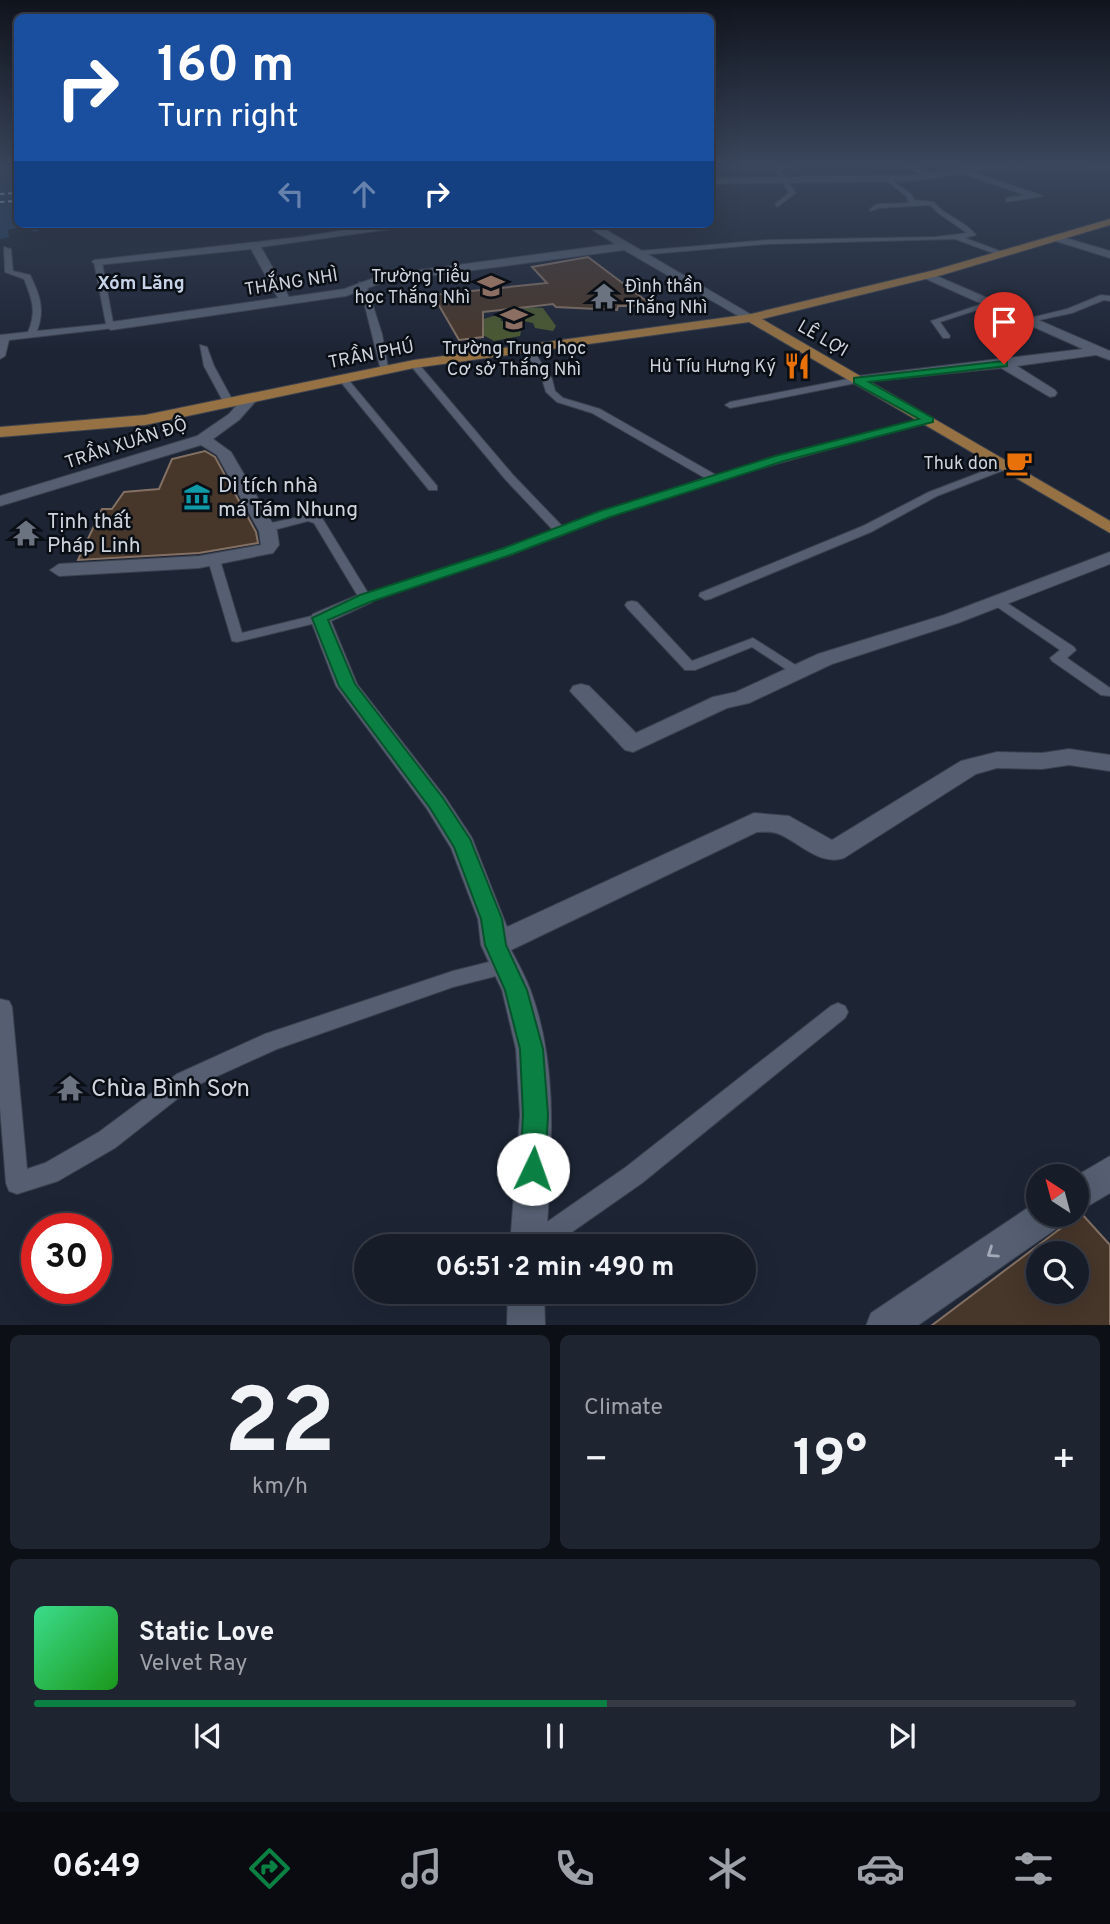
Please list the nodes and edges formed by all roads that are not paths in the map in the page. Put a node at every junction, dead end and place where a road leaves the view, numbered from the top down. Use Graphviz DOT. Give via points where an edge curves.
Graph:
graph roads {
  1 [pos="378,228"];
  2 [pos="595,228"];
  3 [pos="618,228"];
  4 [pos="964,228"];
  5 [pos="1090,228"];
  6 [pos="957,238"];
  7 [pos="1056,238"];
  8 [pos="614,239"];
  9 [pos="255,246"];
  10 [pos="626,246"];
  11 [pos="6,250"];
  12 [pos="639,253"];
  13 [pos="1004,254"];
  14 [pos="1110,255"];
  15 [pos="98,262"];
  16 [pos="928,276"];
  17 [pos="362,284"];
  18 [pos="1110,299"];
  19 [pos="286,302"];
  20 [pos="995,303"];
  21 [pos="751,318"];
  22 [pos="1030,319"];
  23 [pos="111,326"];
  24 [pos="31,335"];
  25 [pos="946,336"];
  26 [pos="2,338"];
  27 [pos="203,347"];
  28 [pos="528,349"];
  29 [pos="1103,353"];
  30 [pos="0,356"];
  31 [pos="414,364"];
  32 [pos="1004,364"];
  33 [pos="386,371"];
  34 [pos="343,379"];
  35 [pos="858,380"];
  36 [pos="1050,393"];
  37 [pos="250,398"];
  38 [pos="229,403"];
  39 [pos="730,405"];
  40 [pos="929,420"];
  41 [pos="0,432"];
  42 [pos="203,439"];
  43 [pos="1005,466"];
  44 [pos="715,479"];
  45 [pos="433,488"];
  46 [pos="0,501"];
  47 [pos="267,528"];
  48 [pos="1110,528"];
  49 [pos="560,531"];
  50 [pos="1110,558"];
  51 [pos="214,561"];
  52 [pos="59,570"];
  53 [pos="705,596"];
  54 [pos="365,598"];
  55 [pos="998,601"];
  56 [pos="632,605"];
  57 [pos="320,618"];
  58 [pos="798,671"];
  59 [pos="581,691"];
  60 [pos="1106,692"];
  61 [pos="1110,763"];
  62 [pos="500,956"];
  63 [pos="2,1007"];
  64 [pos="838,1012"];
  65 [pos="1110,1173"];
  66 [pos="1089,1187"];
  67 [pos="1029,1227"];
  68 [pos="531,1234"];
  69 [pos="548,1234"];
  70 [pos="526,1304"];
  71 [pos="526,1325"];
  72 [pos="884,1325"];
  1 -- 9 [label="street"];
  2 -- 8 [label="street, LÊ LỢI"];
  3 -- 8 [label="street"];
  4 -- 6 [label="lane" via="972,233"];
  5 -- 7 [label="main road, TRẦN PHÚ"];
  6 -- 12 [label="lane" via="768,242"];
  6 -- 13 [label="lane"];
  7 -- 13 [label="main road, TRẦN PHÚ"];
  7 -- 14 [label="street"];
  8 -- 10 [label="street, LÊ LỢI"];
  9 -- 15 [label="street"];
  9 -- 19 [label="street"];
  10 -- 12 [label="street, LÊ LỢI"];
  10 -- 17 [label="street, THẮNG NHÌ"];
  11 -- 24 [label="lane" via="9,272 27,277 38,304 40,314"];
  12 -- 21 [label="street, LÊ LỢI"];
  13 -- 16 [label="main road, TRẦN PHÚ"];
  15 -- 23 [label="lane"];
  16 -- 20 [label="street"];
  16 -- 21 [label="main road, TRẦN PHÚ"];
  17 -- 19 [label="street, THẮNG NHÌ" via="346,292"];
  17 -- 33 [label="lane"];
  18 -- 22 [label="lane"];
  19 -- 23 [label="street, THẮNG NHÌ"];
  20 -- 22 [label="street"];
  20 -- 25 [label="lane" via="935,321"];
  21 -- 28 [label="main road, TRẦN PHÚ"];
  21 -- 35 [label="main road, LÊ LỢI"];
  22 -- 29 [label="street"];
  23 -- 24 [label="lane, THẮNG NHÌ"];
  24 -- 26 [label="lane, THẮNG NHÌ"];
  26 -- 30 [label="lane"];
  27 -- 38 [label="lane"];
  28 -- 31 [label="main road, TRẦN PHÚ"];
  28 -- 44 [label="lane" via="560,400 596,411"];
  29 -- 32 [label="street"];
  31 -- 33 [label="main road, TRẦN PHÚ"];
  31 -- 49 [label="lane"];
  32 -- 35 [label="street"];
  32 -- 36 [label="street"];
  33 -- 34 [label="main road, TRẦN PHÚ"];
  34 -- 37 [label="main road, TRẦN PHÚ"];
  34 -- 45 [label="lane"];
  35 -- 39 [label="lane"];
  35 -- 40 [label="main road, LÊ LỢI"];
  37 -- 38 [label="main road, TRẦN PHÚ"];
  37 -- 42 [label="street, TRẦN XUÂN ĐỘ" via="234,417"];
  38 -- 41 [label="main road, TRẦN PHÚ" via="145,420"];
  40 -- 43 [label="main road, LÊ LỢI"];
  40 -- 44 [label="lane"];
  42 -- 46 [label="street, TRẦN XUÂN ĐỘ"];
  42 -- 47 [label="street" via="226,456"];
  43 -- 48 [label="main road, LÊ LỢI"];
  43 -- 53 [label="lane"];
  44 -- 49 [label="lane"];
  47 -- 51 [label="street" via="267,549"];
  47 -- 54 [label="lane" via="308,518 320,521"];
  49 -- 54 [label="lane"];
  50 -- 55 [label="street"];
  51 -- 52 [label="street"];
  51 -- 57 [label="lane" via="237,638"];
  54 -- 57 [label="street"];
  55 -- 58 [label="street"];
  55 -- 60 [label="lane" via="1069,650 1057,657"];
  56 -- 58 [label="lane" via="690,667 753,642"];
  57 -- 62 [label="street" via="347,686 463,845 492,919"];
  58 -- 59 [label="street" via="633,744"];
  61 -- 62 [label="street" via="1069,757 980,763 835,851 780,823 754,822"];
  62 -- 63 [label="lane" via="453,979 272,1041 184,1081 107,1140 50,1172 17,1183"];
  62 -- 68 [label="street" via="516,990 531,1049 536,1115"];
  64 -- 69 [label="lane" via="634,1175"];
  65 -- 66 [label="street"];
  67 -- 72 [label="street, one-way"];
  70 -- 71 [label="street"];
}
